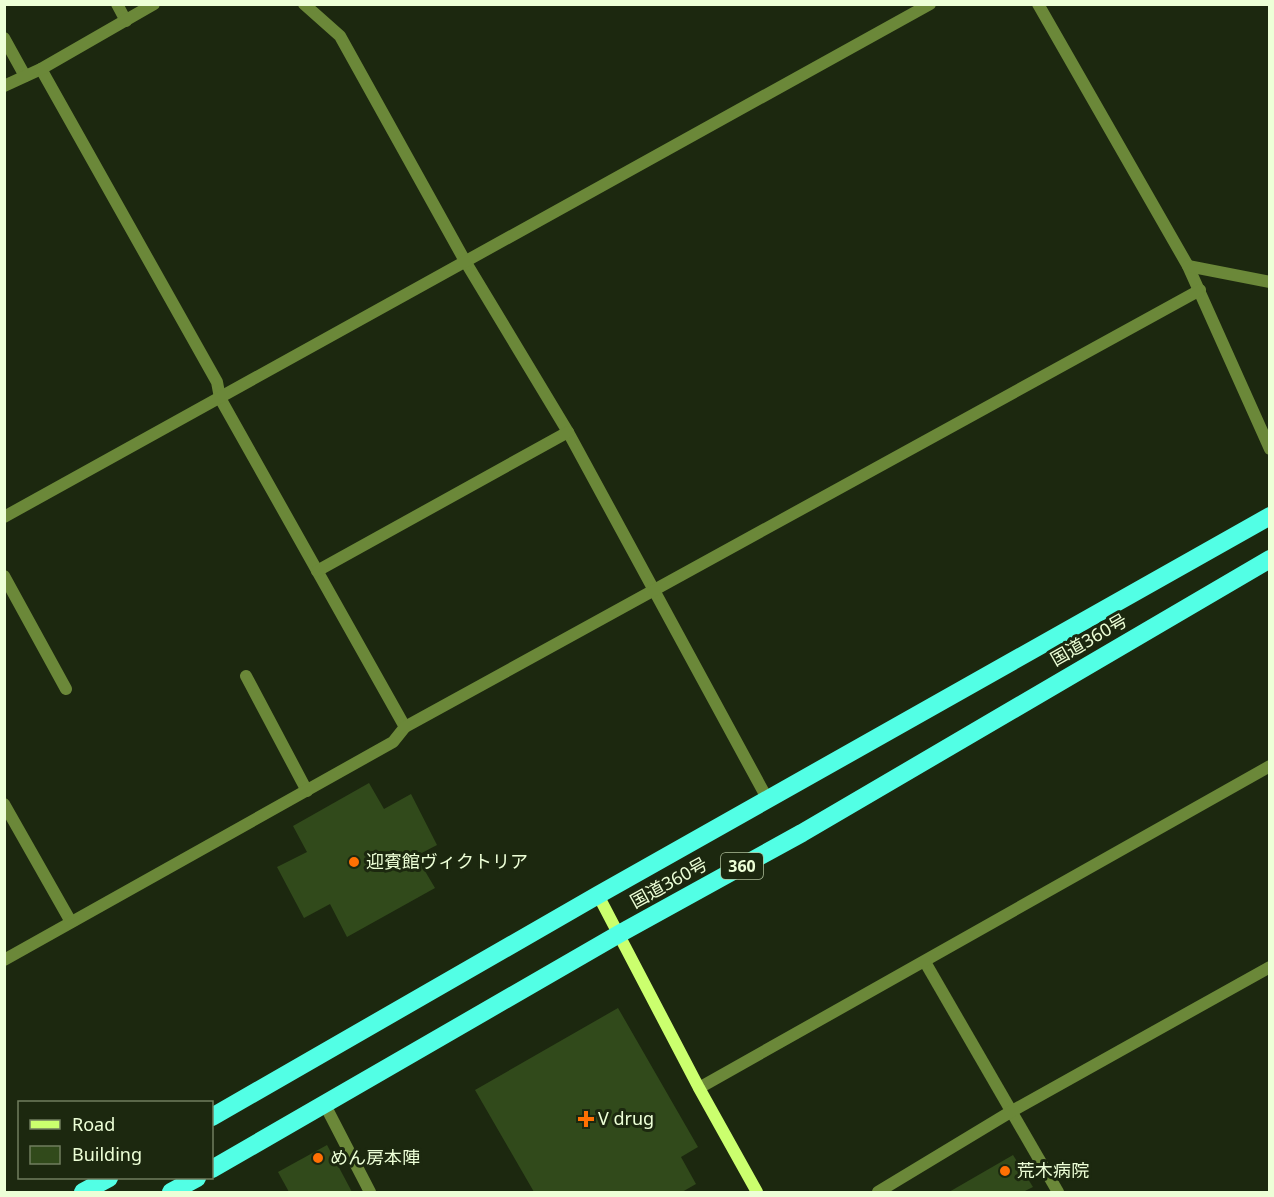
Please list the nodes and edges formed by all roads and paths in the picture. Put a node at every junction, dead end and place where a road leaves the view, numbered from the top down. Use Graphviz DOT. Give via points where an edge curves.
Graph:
graph roads {
  1 [pos="117,4"];
  2 [pos="154,4"];
  3 [pos="304,4"];
  4 [pos="930,4"];
  5 [pos="1038,4"];
  6 [pos="126,21"];
  7 [pos="4,38"];
  8 [pos="41,69"];
  9 [pos="25,76"];
  10 [pos="4,86"];
  11 [pos="465,261"];
  12 [pos="1188,266"];
  13 [pos="1269,271"];
  14 [pos="1255,279"];
  15 [pos="1269,282"];
  16 [pos="1200,290"];
  17 [pos="220,398"];
  18 [pos="568,432"];
  19 [pos="1269,449"];
  20 [pos="1269,516"];
  21 [pos="4,518"];
  22 [pos="1269,559"];
  23 [pos="317,571"];
  24 [pos="4,576"];
  25 [pos="655,590"];
  26 [pos="246,676"];
  27 [pos="66,689"];
  28 [pos="405,727"];
  29 [pos="1269,766"];
  30 [pos="307,791"];
  31 [pos="768,800"];
  32 [pos="4,804"];
  33 [pos="598,895"];
  34 [pos="71,922"];
  35 [pos="620,934"];
  36 [pos="4,960"];
  37 [pos="926,962"];
  38 [pos="1269,968"];
  39 [pos="699,1089"];
  40 [pos="326,1105"];
  41 [pos="1012,1112"];
  42 [pos="213,1116"];
  43 [pos="213,1168"];
  44 [pos="107,1179"];
  45 [pos="195,1179"];
  46 [pos="83,1192"];
  47 [pos="171,1192"];
  48 [pos="370,1192"];
  49 [pos="757,1192"];
  50 [pos="878,1192"];
  51 [pos="1058,1192"];
  1 -- 6 [label="street"];
  2 -- 6 [label="street"];
  3 -- 11 [label="street" via="339,36"];
  4 -- 11 [label="street"];
  5 -- 12 [label="street"];
  6 -- 8 [label="street"];
  7 -- 9 [label="street"];
  8 -- 9 [label="street"];
  8 -- 17 [label="street" via="218,382"];
  9 -- 10 [label="street"];
  11 -- 17 [label="street"];
  11 -- 18 [label="street"];
  12 -- 14 [label="street"];
  12 -- 16 [label="street"];
  13 -- 14 [label="street"];
  14 -- 15 [label="street"];
  16 -- 19 [label="street"];
  16 -- 25 [label="street"];
  17 -- 21 [label="street"];
  17 -- 23 [label="street"];
  18 -- 23 [label="street"];
  18 -- 25 [label="street"];
  20 -- 31 [label="highway, 国道360号 / 360"];
  22 -- 35 [label="highway, 国道360号 / 360" via="802,833"];
  23 -- 28 [label="street"];
  24 -- 27 [label="street"];
  25 -- 28 [label="street"];
  25 -- 31 [label="street"];
  26 -- 30 [label="street"];
  28 -- 30 [label="street" via="393,742"];
  29 -- 37 [label="street"];
  30 -- 34 [label="street"];
  31 -- 33 [label="highway, 国道360号 / 360"];
  32 -- 34 [label="street"];
  33 -- 35 [label="street"];
  33 -- 42 [label="highway, 国道360号 / 360"];
  34 -- 36 [label="street"];
  35 -- 39 [label="street"];
  35 -- 40 [label="highway, 国道360号 / 360"];
  37 -- 39 [label="street"];
  37 -- 41 [label="street"];
  38 -- 41 [label="street"];
  39 -- 49 [label="street"];
  40 -- 43 [label="highway, 国道360号 / 360"];
  40 -- 48 [label="street"];
  41 -- 50 [label="street"];
  41 -- 51 [label="street"];
  44 -- 46 [label="highway"];
  45 -- 47 [label="highway"];
}
